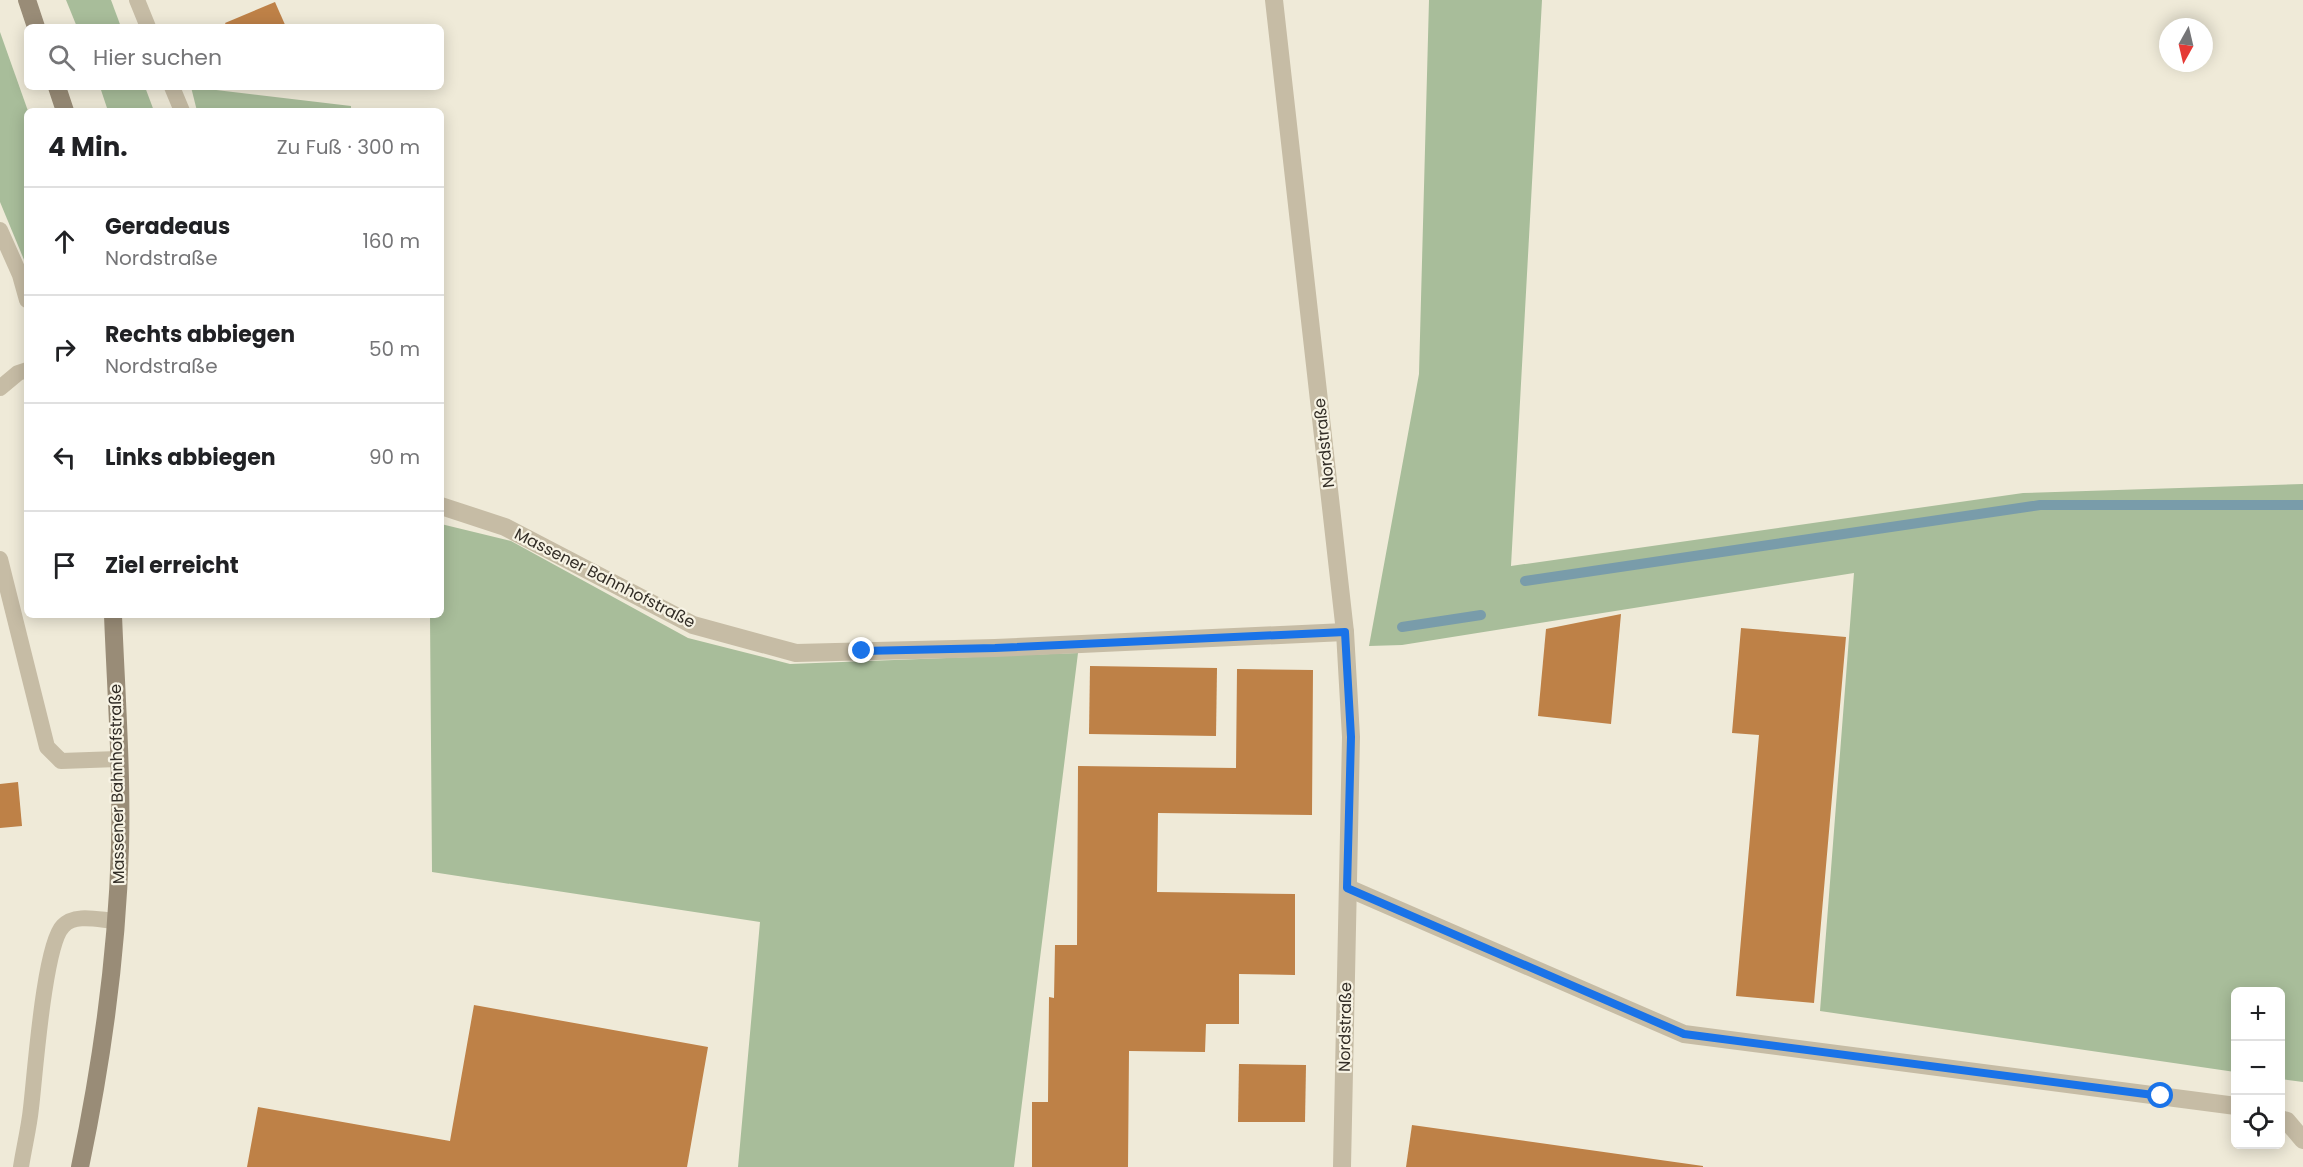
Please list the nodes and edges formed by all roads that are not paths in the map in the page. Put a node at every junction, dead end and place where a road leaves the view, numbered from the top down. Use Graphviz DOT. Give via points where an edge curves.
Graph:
graph roads {
  1 [pos="27,0"];
  2 [pos="137,0"];
  3 [pos="1275,0"];
  4 [pos="35,24"];
  5 [pos="147,24"];
  6 [pos="58,90"];
  7 [pos="173,90"];
  8 [pos="64,108"];
  9 [pos="181,108"];
  10 [pos="0,230"];
  11 [pos="24,289"];
  12 [pos="24,371"];
  13 [pos="0,388"];
  14 [pos="444,507"];
  15 [pos="0,560"];
  16 [pos="113,618"];
  17 [pos="1345,632"];
  18 [pos="118,759"];
  19 [pos="1347,888"];
  20 [pos="116,921"];
  21 [pos="2231,1105"];
  22 [pos="2285,1120"];
  23 [pos="2303,1140"];
  24 [pos="21,1167"];
  25 [pos="80,1167"];
  26 [pos="1342,1167"];
  1 -- 4 [label="main road"];
  2 -- 5 [label="lane"];
  3 -- 17 [label="street, Nordstraße"];
  6 -- 8 [label="main road"];
  7 -- 9 [label="lane"];
  10 -- 11 [label="lane"];
  12 -- 13 [label="lane"];
  14 -- 17 [label="street, Massener Bahnhofstraße" via="505,527 693,625 796,653"];
  15 -- 18 [label="lane" via="47,747 61,761"];
  16 -- 18 [label="main road, Massener Bahnhofstraße"];
  17 -- 19 [label="street, Nordstraße" via="1351,737"];
  18 -- 20 [label="main road, Massener Bahnhofstraße" via="120,846"];
  19 -- 21 [label="street" via="1684,1034"];
  19 -- 26 [label="street, Nordstraße"];
  20 -- 24 [label="lane" via="74,919 62,927 54,941"];
  20 -- 25 [label="main road, Massener Bahnhofstraße" via="105,1026"];
  22 -- 23 [label="street"];
}
